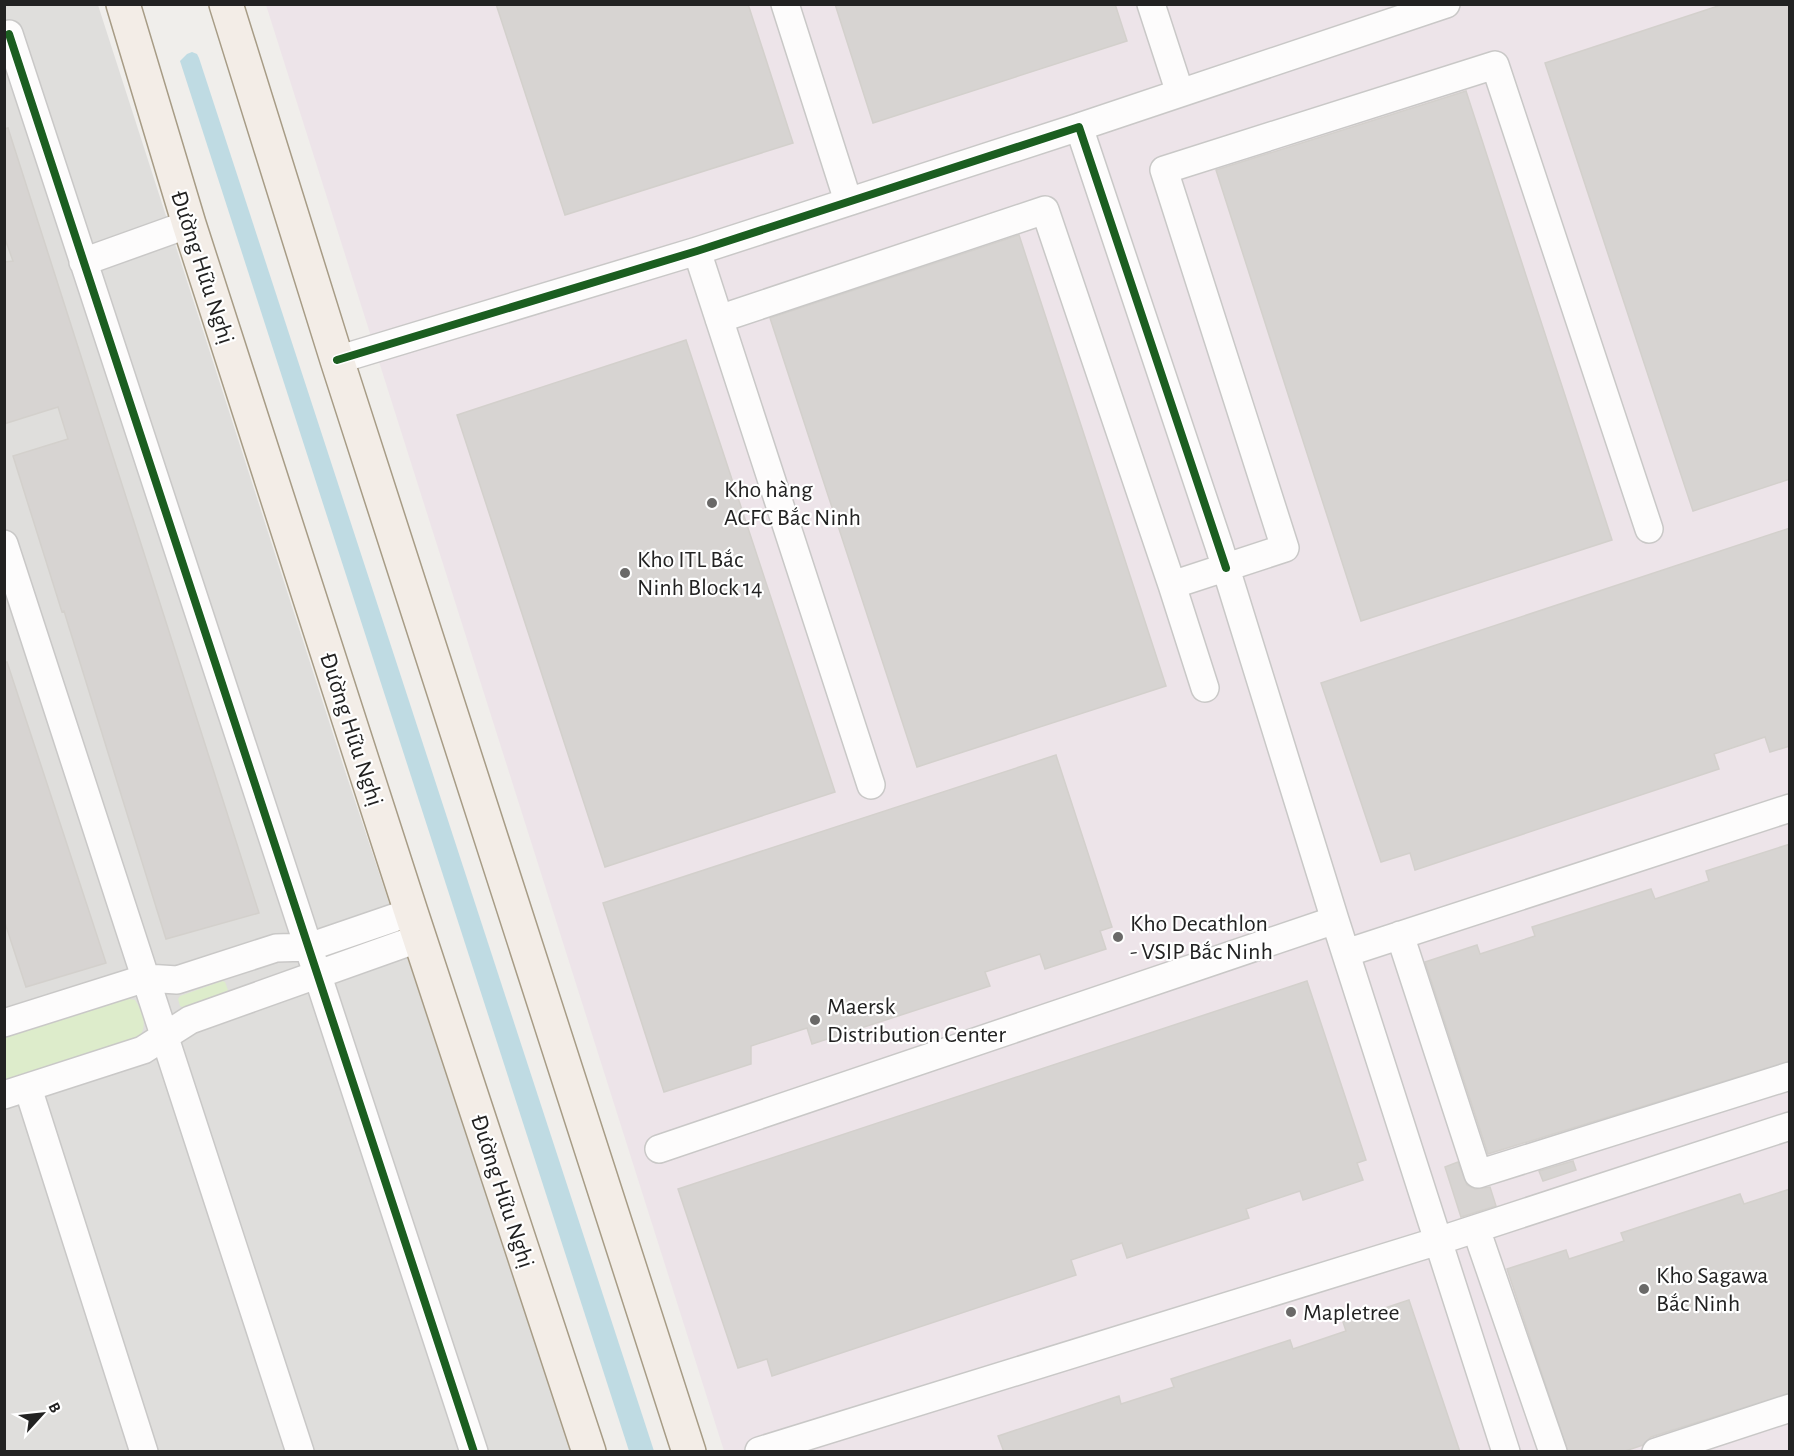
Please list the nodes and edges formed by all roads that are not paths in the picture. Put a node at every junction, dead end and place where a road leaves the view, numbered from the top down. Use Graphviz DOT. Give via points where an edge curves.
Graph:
graph roads {
  1 [pos="123,4"];
  2 [pos="226,4"];
  3 [pos="785,4"];
  4 [pos="1151,4"];
  5 [pos="1446,4"];
  6 [pos="9,34"];
  7 [pos="1180,93"];
  8 [pos="1079,127"];
  9 [pos="848,201"];
  10 [pos="189,224"];
  11 [pos="697,250"];
  12 [pos="83,262"];
  13 [pos="719,319"];
  14 [pos="337,360"];
  15 [pos="1649,529"];
  16 [pos="4,544"];
  17 [pos="1226,568"];
  18 [pos="1172,585"];
  19 [pos="1204,688"];
  20 [pos="872,784"];
  21 [pos="1790,808"];
  22 [pos="1335,920"];
  23 [pos="416,925"];
  24 [pos="1400,935"];
  25 [pos="309,948"];
  26 [pos="1346,953"];
  27 [pos="317,974"];
  28 [pos="146,978"];
  29 [pos="5,1021"];
  30 [pos="166,1036"];
  31 [pos="1790,1076"];
  32 [pos="16,1091"];
  33 [pos="1790,1126"];
  34 [pos="659,1149"];
  35 [pos="1476,1229"];
  36 [pos="1438,1241"];
  37 [pos="1790,1408"];
  38 [pos="759,1451"];
  39 [pos="144,1452"];
  40 [pos="300,1452"];
  41 [pos="474,1452"];
  42 [pos="589,1452"];
  43 [pos="689,1452"];
  44 [pos="1506,1452"];
  45 [pos="1552,1452"];
  46 [pos="1656,1452"];
  1 -- 10 [label="main road, Đường Hữu Nghị"];
  2 -- 14 [label="main road"];
  3 -- 9 [label="street"];
  4 -- 7 [label="street"];
  5 -- 7 [label="street"];
  6 -- 12 [label="street"];
  7 -- 8 [label="street"];
  8 -- 9 [label="street"];
  8 -- 17 [label="street"];
  9 -- 11 [label="street"];
  10 -- 12 [label="street"];
  10 -- 23 [label="main road, Đường Hữu Nghị"];
  11 -- 13 [label="street"];
  11 -- 14 [label="street"];
  12 -- 25 [label="street"];
  13 -- 18 [label="street" via="1045,210"];
  13 -- 20 [label="street"];
  14 -- 43 [label="main road"];
  15 -- 17 [label="street" via="1495,64 1164,170 1285,548"];
  16 -- 28 [label="street"];
  17 -- 18 [label="street"];
  17 -- 22 [label="street"];
  18 -- 19 [label="street"];
  21 -- 24 [label="street"];
  22 -- 26 [label="street"];
  22 -- 34 [label="street"];
  23 -- 25 [label="street"];
  23 -- 27 [label="street"];
  23 -- 42 [label="main road, Đường Hữu Nghị"];
  24 -- 26 [label="street"];
  24 -- 31 [label="street" via="1478,1174"];
  25 -- 27 [label="street"];
  25 -- 28 [label="street" via="276,948 177,980"];
  26 -- 36 [label="street"];
  27 -- 30 [label="street" via="190,1020"];
  27 -- 41 [label="street"];
  28 -- 29 [label="street"];
  28 -- 30 [label="street"];
  30 -- 32 [label="street" via="143,1050"];
  30 -- 40 [label="street"];
  32 -- 39 [label="street"];
  33 -- 35 [label="street"];
  35 -- 36 [label="street"];
  35 -- 45 [label="street"];
  36 -- 38 [label="street"];
  36 -- 44 [label="street"];
  37 -- 46 [label="street"];
}
